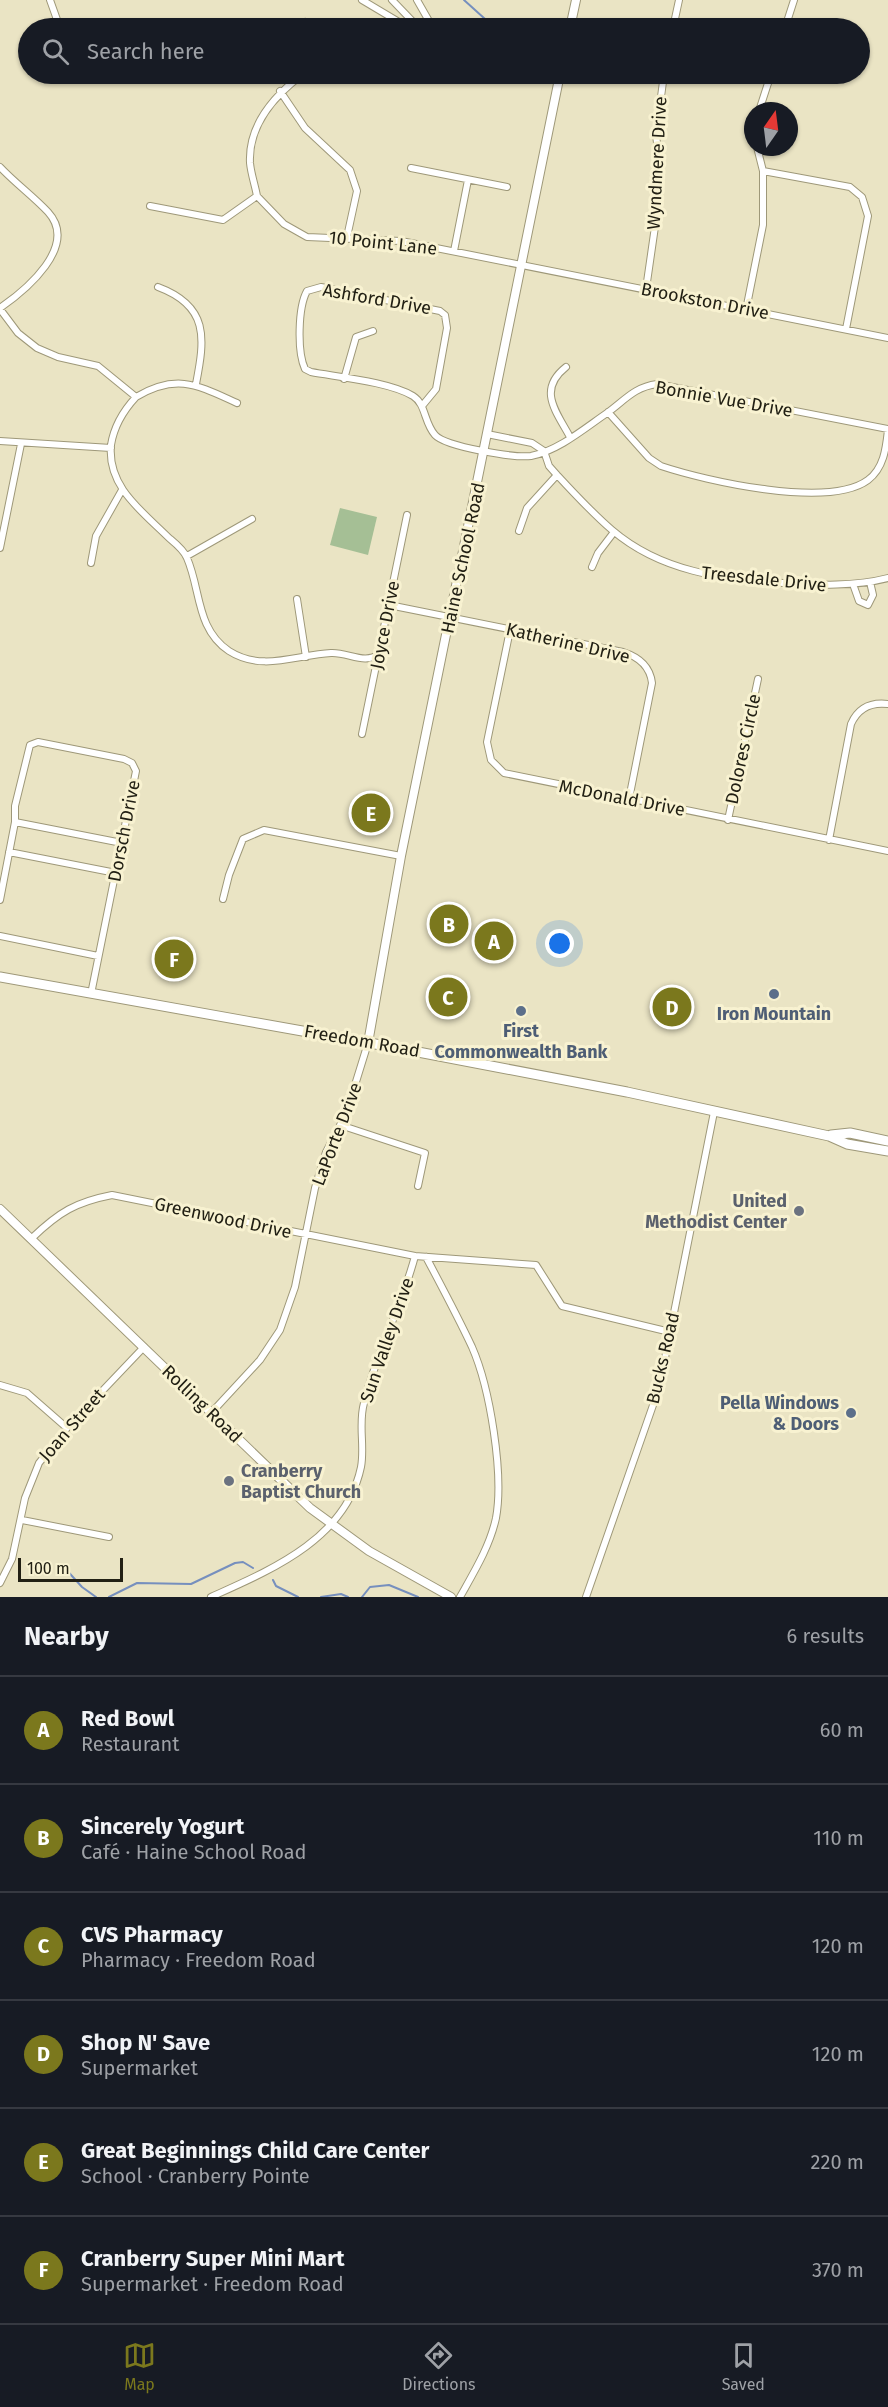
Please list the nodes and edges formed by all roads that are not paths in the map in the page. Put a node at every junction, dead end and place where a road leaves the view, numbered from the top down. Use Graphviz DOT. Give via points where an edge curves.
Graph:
graph roads {
  1 [pos="50,0"];
  2 [pos="364,0"];
  3 [pos="392,0"];
  4 [pos="417,0"];
  5 [pos="576,0"];
  6 [pos="679,0"];
  7 [pos="794,0"];
  8 [pos="56,18"];
  9 [pos="393,18"];
  10 [pos="409,18"];
  11 [pos="427,18"];
  12 [pos="572,18"];
  13 [pos="675,18"];
  14 [pos="788,18"];
  15 [pos="289,84"];
  16 [pos="559,84"];
  17 [pos="663,84"];
  18 [pos="768,84"];
  19 [pos="280,91"];
  20 [pos="762,102"];
  21 [pos="759,156"];
  22 [pos="0,167"];
  23 [pos="411,168"];
  24 [pos="763,171"];
  25 [pos="468,180"];
  26 [pos="507,187"];
  27 [pos="257,196"];
  28 [pos="150,206"];
  29 [pos="347,237"];
  30 [pos="454,251"];
  31 [pos="523,263"];
  32 [pos="158,287"];
  33 [pos="646,289"];
  34 [pos="0,308"];
  35 [pos="746,310"];
  36 [pos="846,329"];
  37 [pos="373,331"];
  38 [pos="888,338"];
  39 [pos="566,367"];
  40 [pos="344,379"];
  41 [pos="195,384"];
  42 [pos="136,398"];
  43 [pos="237,403"];
  44 [pos="422,406"];
  45 [pos="608,412"];
  46 [pos="888,430"];
  47 [pos="487,434"];
  48 [pos="570,437"];
  49 [pos="0,441"];
  50 [pos="21,444"];
  51 [pos="111,448"];
  52 [pos="484,451"];
  53 [pos="544,451"];
  54 [pos="557,475"];
  55 [pos="122,490"];
  56 [pos="407,515"];
  57 [pos="252,519"];
  58 [pos="519,531"];
  59 [pos="614,532"];
  60 [pos="0,548"];
  61 [pos="187,556"];
  62 [pos="91,563"];
  63 [pos="592,567"];
  64 [pos="888,578"];
  65 [pos="870,582"];
  66 [pos="853,584"];
  67 [pos="297,599"];
  68 [pos="389,605"];
  69 [pos="451,618"];
  70 [pos="510,630"];
  71 [pos="379,654"];
  72 [pos="306,657"];
  73 [pos="758,678"];
  74 [pos="888,704"];
  75 [pos="362,734"];
  76 [pos="629,799"];
  77 [pos="728,820"];
  78 [pos="15,822"];
  79 [pos="829,840"];
  80 [pos="122,843"];
  81 [pos="888,851"];
  82 [pos="9,852"];
  83 [pos="400,856"];
  84 [pos="116,873"];
  85 [pos="223,899"];
  86 [pos="0,900"];
  87 [pos="0,936"];
  88 [pos="98,956"];
  89 [pos="0,976"];
  90 [pos="91,994"];
  91 [pos="368,1043"];
  92 [pos="714,1112"];
  93 [pos="340,1125"];
  94 [pos="829,1136"];
  95 [pos="888,1141"];
  96 [pos="888,1151"];
  97 [pos="418,1186"];
  98 [pos="0,1209"];
  99 [pos="305,1235"];
  100 [pos="32,1238"];
  101 [pos="415,1256"];
  102 [pos="426,1257"];
  103 [pos="670,1332"];
  104 [pos="144,1347"];
  105 [pos="0,1385"];
  106 [pos="212,1412"];
  107 [pos="67,1428"];
  108 [pos="22,1520"];
  109 [pos="330,1525"];
  110 [pos="109,1538"];
  111 [pos="0,1583"];
  112 [pos="211,1597"];
  113 [pos="451,1597"];
  114 [pos="460,1597"];
  115 [pos="586,1597"];
  1 -- 8 [label="street"];
  2 -- 9 [label="street"];
  3 -- 10 [label="street"];
  4 -- 11 [label="street"];
  5 -- 12 [label="street"];
  6 -- 13 [label="street"];
  7 -- 14 [label="street"];
  15 -- 19 [label="street"];
  16 -- 31 [label="street, Haine School Road"];
  17 -- 33 [label="street, Wyndmere Drive" via="656,135 659,199"];
  18 -- 20 [label="street"];
  19 -- 27 [label="street" via="258,122 250,162"];
  19 -- 29 [label="street" via="304,128 350,170 357,191"];
  21 -- 24 [label="street"];
  22 -- 34 [label="street" via="49,212 57,230 54,249 38,275"];
  23 -- 25 [label="street"];
  24 -- 35 [label="street" via="763,225"];
  24 -- 36 [label="street" via="850,187 862,197 868,216"];
  25 -- 26 [label="street"];
  25 -- 30 [label="street"];
  27 -- 28 [label="street" via="223,220"];
  27 -- 29 [label="street, 10 Point Lane" via="284,224 308,237"];
  29 -- 30 [label="street, 10 Point Lane" via="401,241"];
  30 -- 31 [label="street, 10 Point Lane"];
  31 -- 33 [label="street, Brookston Drive"];
  31 -- 47 [label="street, Haine School Road"];
  32 -- 41 [label="street" via="181,298 201,326 201,358"];
  33 -- 35 [label="street, Brookston Drive"];
  34 -- 42 [label="street" via="18,333 38,348 98,366"];
  35 -- 36 [label="street, Brookston Drive"];
  36 -- 38 [label="street, Brookston Drive"];
  37 -- 40 [label="street" via="356,337"];
  39 -- 48 [label="street" via="553,379 550,392"];
  40 -- 44 [label="street, Ashford Drive" via="397,389 415,397"];
  40 -- 44 [label="street, Ashford Drive" via="311,372 303,363 301,308 307,291 321,287 433,308 445,315 447,328 436,389"];
  41 -- 42 [label="street" via="169,384"];
  41 -- 43 [label="street"];
  42 -- 51 [label="street" via="116,425"];
  44 -- 52 [label="street" via="429,427 441,440"];
  45 -- 46 [label="street, Bonnie Vue Drive" via="633,391 657,384"];
  45 -- 46 [label="street" via="661,466 754,488 828,492 852,488 876,471 884,456"];
  45 -- 48 [label="street, Bonnie Vue Drive"];
  47 -- 52 [label="street, Haine School Road"];
  47 -- 53 [label="street" via="532,443"];
  48 -- 53 [label="street, Bonnie Vue Drive"];
  49 -- 50 [label="street"];
  50 -- 51 [label="street"];
  50 -- 60 [label="street"];
  51 -- 55 [label="street" via="114,475"];
  52 -- 53 [label="street, Bonnie Vue Drive" via="530,456"];
  52 -- 69 [label="street, Haine School Road"];
  53 -- 54 [label="street, Treesdale Drive"];
  54 -- 58 [label="street" via="527,508"];
  54 -- 59 [label="street, Treesdale Drive"];
  55 -- 61 [label="street"];
  55 -- 62 [label="street" via="96,536"];
  56 -- 68 [label="street, Joyce Drive"];
  57 -- 61 [label="street"];
  59 -- 63 [label="street"];
  59 -- 66 [label="street, Treesdale Drive" via="652,556 706,575 833,586"];
  61 -- 72 [label="street" via="202,617 219,643 256,661"];
  64 -- 65 [label="street, Treesdale Drive"];
  65 -- 66 [label="street, Treesdale Drive"];
  65 -- 66 [label="street, Treesdale Drive" via="873,595 868,605 859,601"];
  67 -- 72 [label="street"];
  68 -- 69 [label="street, Katherine Drive"];
  68 -- 71 [label="street, Joyce Drive"];
  69 -- 70 [label="street, Katherine Drive"];
  69 -- 83 [label="street, Haine School Road"];
  70 -- 76 [label="street, McDonald Drive" via="488,733 491,760 510,775"];
  70 -- 76 [label="street, Katherine Drive" via="623,652 647,668 652,683"];
  71 -- 72 [label="street" via="369,659 335,652"];
  71 -- 75 [label="street, Joyce Drive"];
  73 -- 77 [label="street, Dolores Circle"];
  74 -- 79 [label="street" via="868,706 858,712 851,724"];
  76 -- 77 [label="street, McDonald Drive"];
  77 -- 79 [label="street, McDonald Drive"];
  78 -- 80 [label="street"];
  78 -- 80 [label="street, Dorsch Drive" via="27,748 38,742 132,763 136,771"];
  78 -- 82 [label="street"];
  79 -- 81 [label="street, McDonald Drive"];
  80 -- 84 [label="street, Dorsch Drive"];
  82 -- 84 [label="street"];
  82 -- 86 [label="street"];
  83 -- 85 [label="street" via="264,830 243,839"];
  83 -- 91 [label="street, Haine School Road"];
  84 -- 88 [label="street, Dorsch Drive"];
  87 -- 88 [label="street"];
  88 -- 90 [label="street, Dorsch Drive"];
  89 -- 90 [label="main road, Freedom Road"];
  90 -- 91 [label="main road, Freedom Road"];
  91 -- 92 [label="main road, Freedom Road"];
  91 -- 93 [label="street, LaPorte Drive"];
  92 -- 94 [label="main road, Freedom Road"];
  92 -- 103 [label="street, Bucks Road"];
  93 -- 97 [label="street" via="425,1153"];
  93 -- 99 [label="street, LaPorte Drive" via="326,1152"];
  94 -- 95 [label="main road, Freedom Road" via="850,1133"];
  94 -- 96 [label="main road, Freedom Road"];
  98 -- 100 [label="street, Rolling Road"];
  99 -- 100 [label="street, Greenwood Drive" via="112,1195 82,1201"];
  99 -- 101 [label="street, Greenwood Drive"];
  99 -- 106 [label="street, LaPorte Drive" via="295,1287 280,1330 260,1360"];
  100 -- 104 [label="street, Rolling Road"];
  101 -- 102 [label="street, Greenwood Drive"];
  101 -- 109 [label="street, Sun Valley Drive" via="363,1404 362,1459 357,1479"];
  102 -- 103 [label="street, Greenwood Drive" via="536,1265 561,1306"];
  102 -- 114 [label="street" via="477,1359 496,1454 495,1519"];
  103 -- 115 [label="street, Bucks Road" via="659,1388"];
  104 -- 106 [label="street, Rolling Road"];
  104 -- 107 [label="street, Joan Street"];
  105 -- 107 [label="street" via="27,1393"];
  106 -- 109 [label="street, Rolling Road"];
  107 -- 108 [label="street, Joan Street" via="36,1468"];
  108 -- 110 [label="street"];
  108 -- 111 [label="street, Joan Street" via="12,1558"];
  109 -- 112 [label="street, Sun Valley Drive" via="295,1555"];
  109 -- 113 [label="street, Rolling Road"];
}
